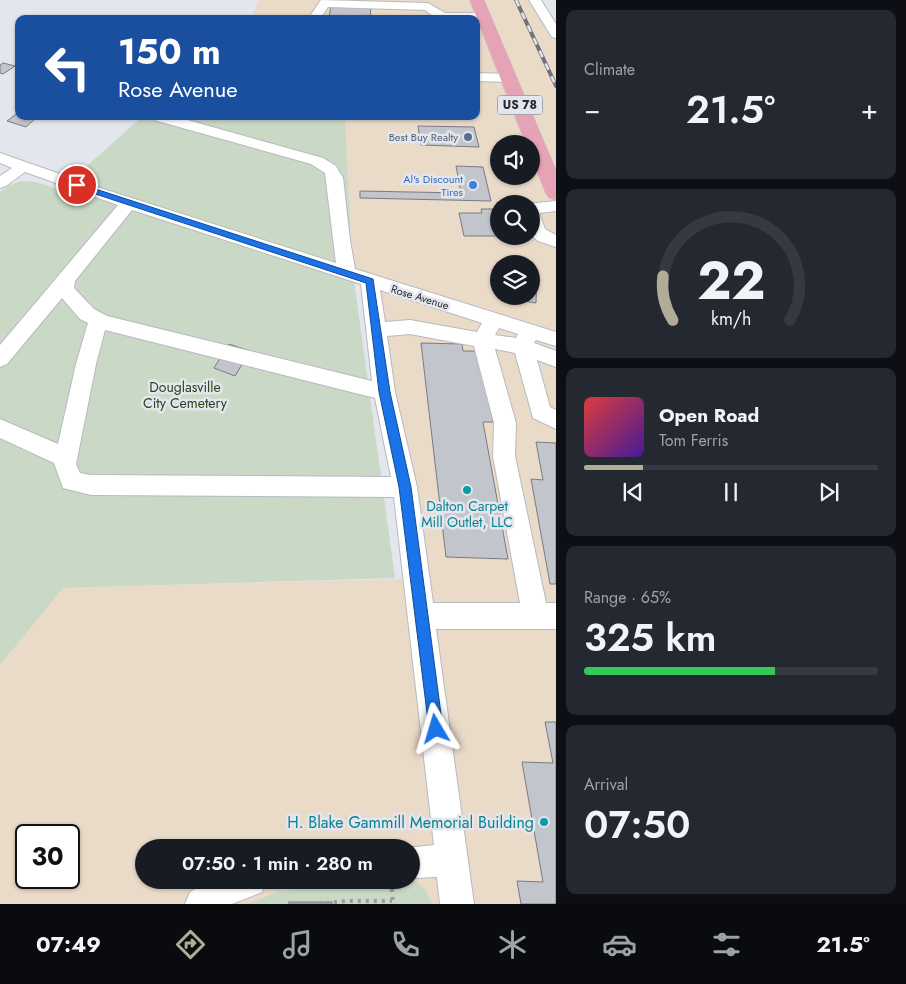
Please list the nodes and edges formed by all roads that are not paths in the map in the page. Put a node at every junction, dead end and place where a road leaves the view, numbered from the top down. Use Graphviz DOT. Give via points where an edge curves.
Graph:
graph roads {
  1 [pos="477,0"];
  2 [pos="536,0"];
  3 [pos="381,5"];
  4 [pos="409,5"];
  5 [pos="317,15"];
  6 [pos="382,15"];
  7 [pos="411,15"];
  8 [pos="438,15"];
  9 [pos="480,17"];
  10 [pos="484,17"];
  11 [pos="556,34"];
  12 [pos="480,77"];
  13 [pos="508,78"];
  14 [pos="166,120"];
  15 [pos="0,158"];
  16 [pos="24,166"];
  17 [pos="0,183"];
  18 [pos="556,194"];
  19 [pos="129,203"];
  20 [pos="556,206"];
  21 [pos="540,207"];
  22 [pos="359,277"];
  23 [pos="66,280"];
  24 [pos="444,304"];
  25 [pos="98,320"];
  26 [pos="494,320"];
  27 [pos="376,330"];
  28 [pos="440,332"];
  29 [pos="526,339"];
  30 [pos="556,339"];
  31 [pos="482,340"];
  32 [pos="0,358"];
  33 [pos="556,360"];
  34 [pos="384,392"];
  35 [pos="556,420"];
  36 [pos="0,428"];
  37 [pos="66,458"];
  38 [pos="405,487"];
  39 [pos="422,616"];
  40 [pos="546,616"];
  41 [pos="453,861"];
  42 [pos="420,862"];
  43 [pos="224,889"];
  44 [pos="202,904"];
  45 [pos="457,904"];
  1 -- 10 [label="main road, US 78"];
  2 -- 11 [label="street"];
  3 -- 4 [label="street"];
  3 -- 5 [label="street" via="325,3"];
  3 -- 6 [label="street"];
  4 -- 7 [label="street"];
  4 -- 8 [label="street" via="428,7"];
  9 -- 10 [label="street"];
  10 -- 13 [label="main road, US 78"];
  12 -- 13 [label="street"];
  13 -- 18 [label="main road, US 78"];
  14 -- 22 [label="street" via="317,162 334,172 341,240"];
  15 -- 16 [label="street, Rose Avenue"];
  16 -- 17 [label="street"];
  16 -- 19 [label="street, Rose Avenue"];
  19 -- 22 [label="street, Rose Avenue"];
  19 -- 23 [label="street"];
  20 -- 21 [label="street"];
  22 -- 24 [label="street, Rose Avenue"];
  22 -- 27 [label="street"];
  23 -- 25 [label="street" via="65,289 73,300"];
  23 -- 32 [label="street"];
  24 -- 26 [label="street, Rose Avenue"];
  24 -- 28 [label="street"];
  25 -- 34 [label="street"];
  25 -- 37 [label="street"];
  26 -- 29 [label="street, Rose Avenue"];
  26 -- 31 [label="street"];
  27 -- 28 [label="street" via="410,327"];
  27 -- 34 [label="street"];
  28 -- 31 [label="street"];
  29 -- 30 [label="street, Rose Avenue"];
  29 -- 31 [label="street"];
  29 -- 33 [label="street"];
  29 -- 35 [label="street" via="541,412"];
  31 -- 40 [label="street" via="505,423 504,456"];
  34 -- 38 [label="street"];
  36 -- 37 [label="street"];
  37 -- 38 [label="street" via="71,481 91,485"];
  38 -- 39 [label="street"];
  39 -- 40 [label="street"];
  39 -- 41 [label="street"];
  41 -- 42 [label="street"];
  41 -- 45 [label="street"];
  43 -- 44 [label="street"];
}
